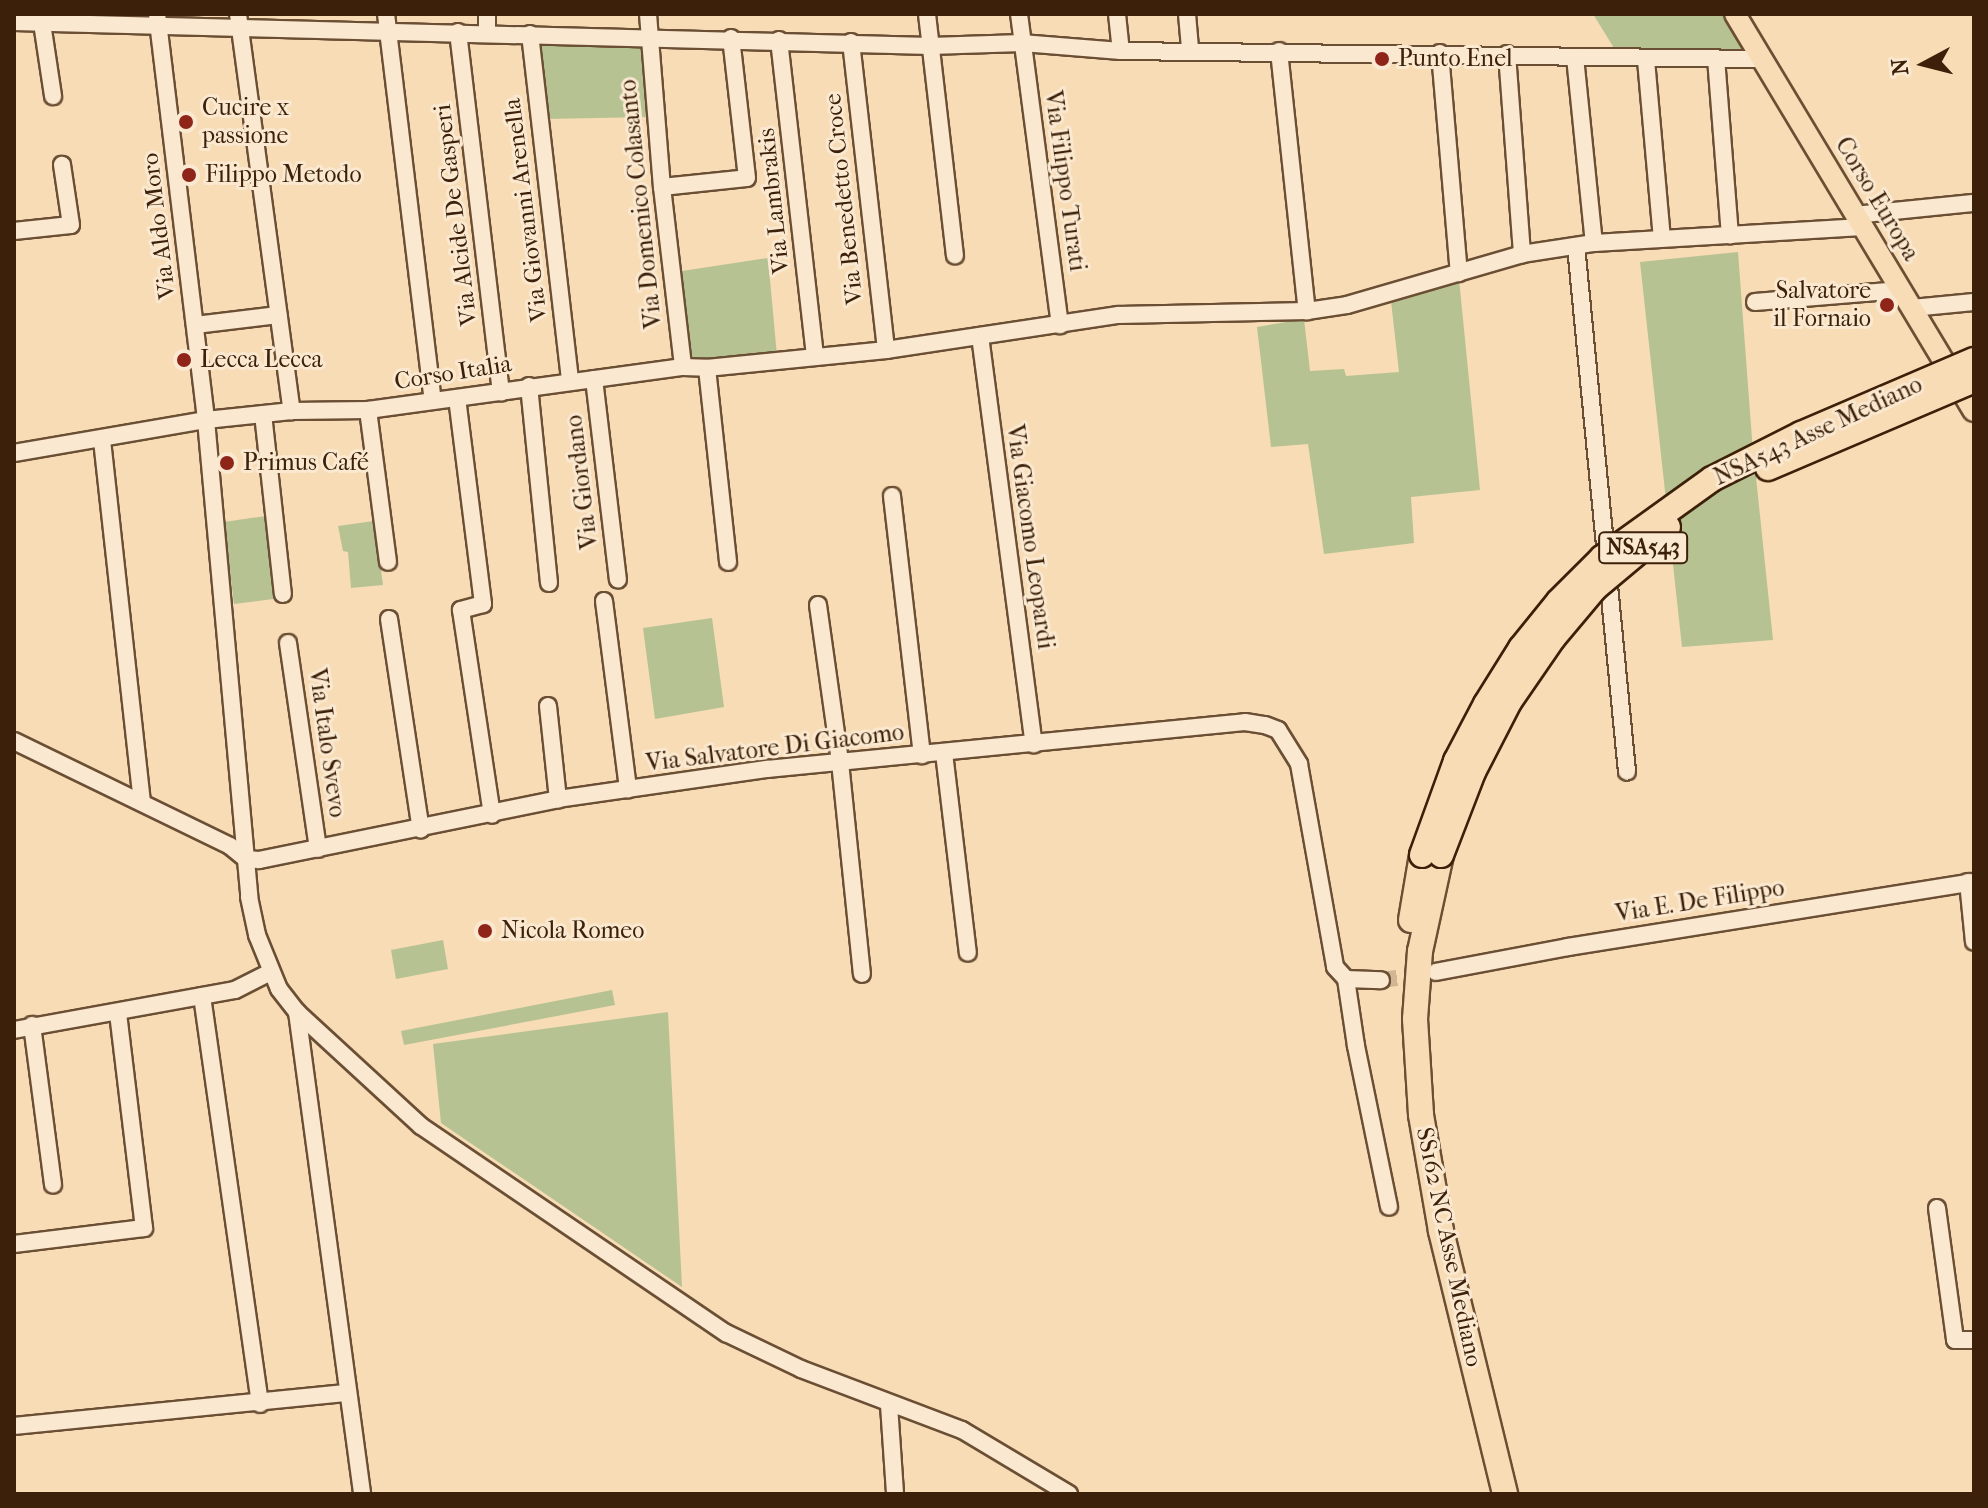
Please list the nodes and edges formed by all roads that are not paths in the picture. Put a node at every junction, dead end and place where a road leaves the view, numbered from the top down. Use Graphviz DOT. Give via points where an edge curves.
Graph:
graph roads {
  1 [pos="487,14"];
  2 [pos="648,14"];
  3 [pos="927,14"];
  4 [pos="1019,14"];
  5 [pos="1117,14"];
  6 [pos="1187,14"];
  7 [pos="1735,14"];
  8 [pos="73,19"];
  9 [pos="158,20"];
  10 [pos="238,21"];
  11 [pos="14,22"];
  12 [pos="387,22"];
  13 [pos="42,23"];
  14 [pos="458,32"];
  15 [pos="487,33"];
  16 [pos="530,34"];
  17 [pos="648,36"];
  18 [pos="731,38"];
  19 [pos="779,40"];
  20 [pos="851,42"];
  21 [pos="1022,43"];
  22 [pos="930,46"];
  23 [pos="1121,51"];
  24 [pos="1190,51"];
  25 [pos="1279,51"];
  26 [pos="1440,53"];
  27 [pos="1507,54"];
  28 [pos="1575,57"];
  29 [pos="1716,58"];
  30 [pos="1762,59"];
  31 [pos="1646,60"];
  32 [pos="53,96"];
  33 [pos="62,165"];
  34 [pos="662,187"];
  35 [pos="1974,203"];
  36 [pos="1859,221"];
  37 [pos="14,231"];
  38 [pos="1730,235"];
  39 [pos="1662,238"];
  40 [pos="1594,243"];
  41 [pos="1576,246"];
  42 [pos="1522,254"];
  43 [pos="955,255"];
  44 [pos="1459,273"];
  45 [pos="1907,299"];
  46 [pos="1755,302"];
  47 [pos="1974,302"];
  48 [pos="1307,311"];
  49 [pos="278,315"];
  50 [pos="195,325"];
  51 [pos="1060,325"];
  52 [pos="980,336"];
  53 [pos="886,350"];
  54 [pos="815,357"];
  55 [pos="1974,360"];
  56 [pos="683,367"];
  57 [pos="707,368"];
  58 [pos="594,379"];
  59 [pos="1974,380"];
  60 [pos="570,381"];
  61 [pos="529,386"];
  62 [pos="501,392"];
  63 [pos="457,398"];
  64 [pos="433,400"];
  65 [pos="368,410"];
  66 [pos="292,411"];
  67 [pos="1974,411"];
  68 [pos="263,414"];
  69 [pos="206,420"];
  70 [pos="102,440"];
  71 [pos="14,453"];
  72 [pos="892,496"];
  73 [pos="388,562"];
  74 [pos="728,562"];
  75 [pos="618,580"];
  76 [pos="549,583"];
  77 [pos="283,594"];
  78 [pos="604,601"];
  79 [pos="818,605"];
  80 [pos="389,619"];
  81 [pos="288,643"];
  82 [pos="548,706"];
  83 [pos="14,741"];
  84 [pos="1034,744"];
  85 [pos="944,753"];
  86 [pos="922,755"];
  87 [pos="840,762"];
  88 [pos="1627,772"];
  89 [pos="628,789"];
  90 [pos="558,799"];
  91 [pos="142,802"];
  92 [pos="492,815"];
  93 [pos="421,830"];
  94 [pos="318,849"];
  95 [pos="1431,855"];
  96 [pos="246,859"];
  97 [pos="1971,882"];
  98 [pos="1974,942"];
  99 [pos="968,953"];
  100 [pos="270,972"];
  101 [pos="1436,972"];
  102 [pos="862,974"];
  103 [pos="1346,979"];
  104 [pos="1381,980"];
  105 [pos="202,996"];
  106 [pos="297,1012"];
  107 [pos="118,1014"];
  108 [pos="32,1025"];
  109 [pos="14,1030"];
  110 [pos="53,1185"];
  111 [pos="1389,1207"];
  112 [pos="1937,1208"];
  113 [pos="14,1244"];
  114 [pos="1974,1340"];
  115 [pos="347,1393"];
  116 [pos="260,1404"];
  117 [pos="889,1405"];
  118 [pos="14,1426"];
  119 [pos="362,1494"];
  120 [pos="895,1494"];
  121 [pos="1069,1494"];
  122 [pos="1489,1494"];
  123 [pos="1505,1494"];
  1 -- 15 [label="street"];
  2 -- 17 [label="street, Via Domenico Colasanto"];
  3 -- 22 [label="street"];
  4 -- 21 [label="street, Via Filippo Turati"];
  5 -- 23 [label="street"];
  6 -- 24 [label="street"];
  7 -- 30 [label="main road, Corso Europa"];
  8 -- 9 [label="street"];
  8 -- 13 [label="street"];
  9 -- 10 [label="street"];
  9 -- 50 [label="street, Via Aldo Moro"];
  10 -- 12 [label="street"];
  10 -- 49 [label="street"];
  11 -- 13 [label="street"];
  12 -- 14 [label="street"];
  12 -- 64 [label="street"];
  13 -- 32 [label="street"];
  14 -- 15 [label="street"];
  14 -- 62 [label="street, Via Alcide De Gasperi"];
  15 -- 16 [label="street"];
  16 -- 17 [label="street"];
  16 -- 60 [label="street, Via Giovanni Arenella"];
  17 -- 18 [label="street"];
  17 -- 34 [label="street, Via Domenico Colasanto"];
  18 -- 19 [label="street"];
  18 -- 34 [label="street" via="747,178"];
  19 -- 20 [label="street"];
  19 -- 54 [label="street, Via Lambrakis"];
  20 -- 22 [label="street"];
  20 -- 53 [label="street, Via Benedetto Croce"];
  21 -- 22 [label="street"];
  21 -- 23 [label="street"];
  21 -- 51 [label="street, Via Filippo Turati"];
  22 -- 43 [label="street"];
  23 -- 24 [label="street"];
  24 -- 25 [label="street"];
  25 -- 26 [label="street"];
  25 -- 48 [label="street"];
  26 -- 27 [label="street"];
  26 -- 44 [label="street"];
  27 -- 28 [label="street"];
  27 -- 42 [label="street"];
  28 -- 31 [label="street"];
  28 -- 40 [label="street"];
  29 -- 30 [label="street"];
  29 -- 31 [label="street"];
  29 -- 38 [label="street"];
  30 -- 36 [label="main road, Corso Europa"];
  31 -- 39 [label="street"];
  33 -- 37 [label="street" via="71,225"];
  34 -- 56 [label="street, Via Domenico Colasanto"];
  35 -- 36 [label="street, Corso Italia"];
  36 -- 38 [label="street, Corso Italia"];
  36 -- 45 [label="main road, Corso Europa"];
  38 -- 39 [label="street, Corso Italia"];
  39 -- 40 [label="street, Corso Italia"];
  40 -- 41 [label="street, Corso Italia"];
  41 -- 42 [label="street, Corso Italia"];
  41 -- 88 [label="street"];
  42 -- 44 [label="street, Corso Italia"];
  44 -- 48 [label="street, Corso Italia"];
  45 -- 46 [label="street"];
  45 -- 47 [label="street"];
  45 -- 67 [label="main road, Corso Europa"];
  48 -- 51 [label="street, Corso Italia" via="1149,312"];
  49 -- 50 [label="street"];
  49 -- 66 [label="street"];
  50 -- 69 [label="street, Via Aldo Moro"];
  51 -- 52 [label="street, Corso Italia"];
  52 -- 53 [label="street, Corso Italia"];
  52 -- 84 [label="street, Via Giacomo Leopardi"];
  53 -- 54 [label="street, Corso Italia"];
  54 -- 57 [label="street, Corso Italia"];
  55 -- 95 [label="highway, NSA543 Asse Mediano / NSA543, bridge" via="1801,434 1712,479 1602,558 1521,648 1486,704 1456,761"];
  56 -- 57 [label="street, Corso Italia"];
  56 -- 58 [label="street, Corso Italia"];
  57 -- 74 [label="street"];
  58 -- 60 [label="street, Corso Italia"];
  58 -- 75 [label="street, Via Giordano"];
  59 -- 95 [label="highway, NSA543 Asse Mediano / NSA543, bridge" via="1834,437 1719,492 1595,588 1509,702"];
  60 -- 61 [label="street, Corso Italia"];
  61 -- 62 [label="street, Corso Italia"];
  61 -- 76 [label="street"];
  62 -- 63 [label="street, Corso Italia"];
  63 -- 64 [label="street, Corso Italia"];
  63 -- 92 [label="street" via="483,604 461,610"];
  64 -- 65 [label="street, Corso Italia"];
  65 -- 66 [label="street, Corso Italia"];
  65 -- 73 [label="street"];
  66 -- 68 [label="street, Corso Italia"];
  68 -- 69 [label="street, Corso Italia"];
  68 -- 77 [label="street"];
  69 -- 70 [label="street, Corso Italia"];
  69 -- 96 [label="street, Via Aldo Moro"];
  70 -- 71 [label="street, Corso Italia"];
  70 -- 91 [label="street"];
  72 -- 86 [label="street"];
  78 -- 89 [label="street"];
  79 -- 87 [label="street"];
  80 -- 93 [label="street"];
  81 -- 94 [label="street, Via Italo Svevo"];
  82 -- 90 [label="street"];
  83 -- 91 [label="street"];
  84 -- 85 [label="street, Via Salvatore Di Giacomo"];
  84 -- 103 [label="street, Via Salvatore Di Giacomo" via="1245,722 1278,730 1299,764 1335,967"];
  85 -- 86 [label="street, Via Salvatore Di Giacomo"];
  85 -- 99 [label="street"];
  86 -- 87 [label="street, Via Salvatore Di Giacomo"];
  87 -- 89 [label="street, Via Salvatore Di Giacomo"];
  87 -- 102 [label="street"];
  89 -- 90 [label="street, Via Salvatore Di Giacomo"];
  90 -- 92 [label="street, Via Salvatore Di Giacomo"];
  91 -- 96 [label="street"];
  92 -- 93 [label="street, Via Salvatore Di Giacomo"];
  93 -- 94 [label="street, Via Salvatore Di Giacomo"];
  94 -- 96 [label="street, Via Salvatore Di Giacomo"];
  95 -- 122 [label="highway" via="1403,964 1406,1118 1427,1233"];
  95 -- 123 [label="highway, SS162 NC Asse Mediano" via="1415,1019 1419,1100 1441,1231"];
  96 -- 100 [label="street, Via Aldo Moro" via="252,916"];
  97 -- 98 [label="street"];
  97 -- 101 [label="street, Via E. De Filippo"];
  100 -- 105 [label="street" via="235,990"];
  100 -- 106 [label="street, Via Aldo Moro"];
  103 -- 104 [label="street"];
  103 -- 111 [label="street, Via Salvatore Di Giacomo"];
  105 -- 107 [label="street"];
  105 -- 116 [label="street"];
  106 -- 115 [label="street"];
  106 -- 117 [label="street" via="421,1126 726,1333"];
  107 -- 108 [label="street"];
  107 -- 113 [label="street" via="144,1228"];
  108 -- 109 [label="street"];
  108 -- 110 [label="street"];
  112 -- 114 [label="street" via="1955,1340"];
  115 -- 116 [label="street"];
  115 -- 119 [label="street"];
  116 -- 118 [label="street"];
  117 -- 120 [label="street"];
  117 -- 121 [label="street" via="962,1430"];
}
